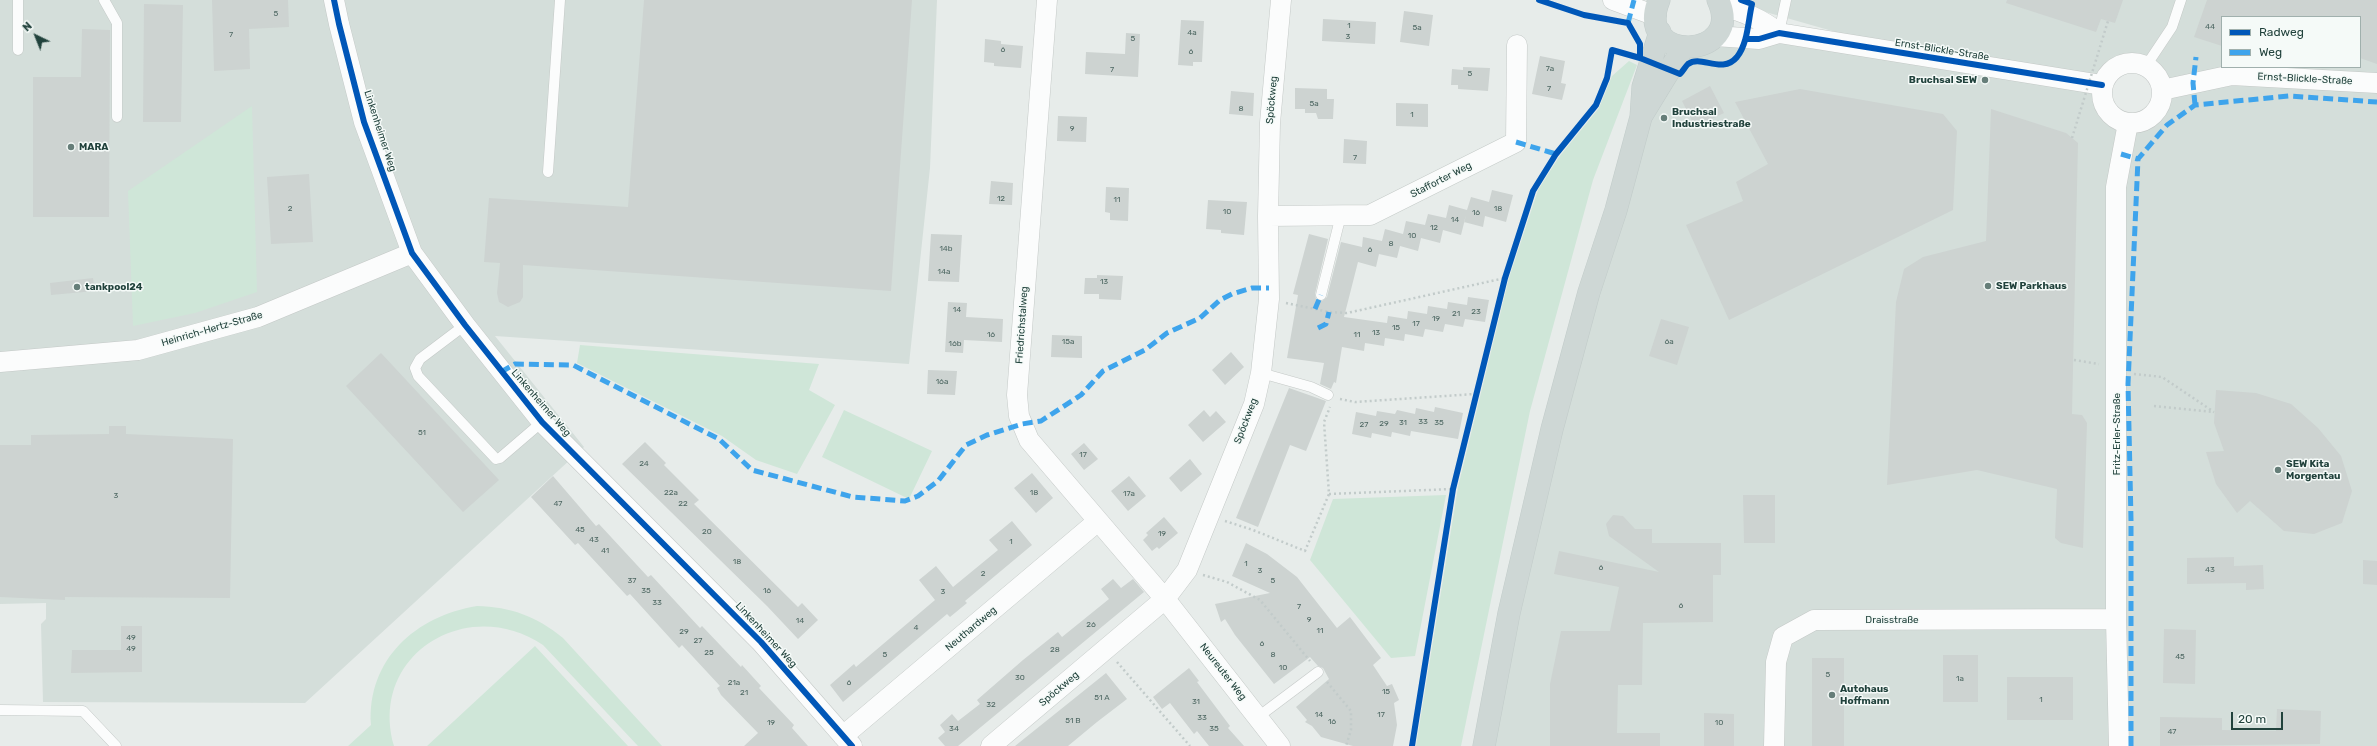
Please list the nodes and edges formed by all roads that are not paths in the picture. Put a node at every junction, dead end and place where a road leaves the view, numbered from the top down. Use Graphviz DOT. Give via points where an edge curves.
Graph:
graph roads {
  1 [pos="18,0"];
  2 [pos="104,0"];
  3 [pos="334,0"];
  4 [pos="560,0"];
  5 [pos="1047,0"];
  6 [pos="1281,0"];
  7 [pos="1614,0"];
  8 [pos="1786,0"];
  9 [pos="2181,0"];
  10 [pos="1719,2"];
  11 [pos="1659,16"];
  12 [pos="1779,33"];
  13 [pos="1715,36"];
  14 [pos="1517,45"];
  15 [pos="1683,48"];
  16 [pos="18,50"];
  17 [pos="2146,66"];
  18 [pos="2377,83"];
  19 [pos="2102,85"];
  20 [pos="2162,90"];
  21 [pos="117,117"];
  22 [pos="1641,117"];
  23 [pos="2128,123"];
  24 [pos="548,172"];
  25 [pos="1268,216"];
  26 [pos="1341,216"];
  27 [pos="412,253"];
  28 [pos="1321,295"];
  29 [pos="465,325"];
  30 [pos="0,362"];
  31 [pos="1261,373"];
  32 [pos="1330,396"];
  33 [pos="542,422"];
  34 [pos="1098,522"];
  35 [pos="1164,599"];
  36 [pos="2116,619"];
  37 [pos="1318,672"];
  38 [pos="0,710"];
  39 [pos="1258,717"];
  40 [pos="847,741"];
  41 [pos="116,746"];
  42 [pos="991,746"];
  43 [pos="1280,746"];
  44 [pos="1484,746"];
  45 [pos="1774,746"];
  46 [pos="2119,746"];
  1 -- 16 [label="lane"];
  2 -- 21 [label="lane" via="117,23"];
  3 -- 27 [label="street, Linkenheimer Weg" via="364,122"];
  4 -- 24 [label="lane"];
  5 -- 34 [label="street, Friedrichstalweg" via="1016,395 1018,416 1029,440"];
  6 -- 25 [label="street, Spöckweg" via="1270,122"];
  7 -- 11 [label="street"];
  8 -- 12 [label="lane"];
  9 -- 17 [label="lane" via="2172,27"];
  10 -- 12 [label="street, Ernst-Blickle-Straße" via="1750,13"];
  10 -- 13 [label="main road" via="1722,16"];
  11 -- 15 [label="main road" via="1667,40"];
  11 -- 22 [label="main road" via="1643,87"];
  12 -- 13 [label="street, Ernst-Blickle-Straße" via="1759,39"];
  12 -- 19 [label="street, Ernst-Blickle-Straße"];
  13 -- 15 [label="main road" via="1696,48"];
  14 -- 26 [label="street, Stafforter Weg" via="1516,142 1370,215"];
  15 -- 22 [label="main road"];
  17 -- 19 [label="street" via="2136,62 2116,67 2108,74"];
  17 -- 20 [label="street" via="2157,75"];
  18 -- 20 [label="street, Ernst-Blickle-Straße" via="2232,75"];
  19 -- 23 [label="street" via="2102,98 2106,109 2115,118"];
  20 -- 23 [label="street" via="2161,103 2152,116 2141,122"];
  22 -- 44 [label="main road" via="1616,210 1589,292 1552,429 1508,613"];
  23 -- 36 [label="street, Fritz-Erler-Straße" via="2116,187"];
  25 -- 26 [label="street, Stafforter Weg"];
  25 -- 31 [label="street, Spöckweg" via="1269,299"];
  26 -- 28 [label="lane"];
  27 -- 29 [label="street, Linkenheimer Weg"];
  27 -- 30 [label="street, Heinrich-Hertz-Straße" via="258,317 138,350"];
  29 -- 33 [label="street, Linkenheimer Weg"];
  29 -- 33 [label="lane" via="420,359 415,368 418,376 496,459"];
  31 -- 32 [label="lane"];
  31 -- 35 [label="street, Spöckweg" via="1254,404 1187,570"];
  33 -- 40 [label="street, Linkenheimer Weg" via="761,642"];
  34 -- 35 [label="street, Friedrichstalweg"];
  34 -- 40 [label="street, Neuthardweg"];
  35 -- 39 [label="street, Neureuter Weg"];
  35 -- 42 [label="street, Spöckweg"];
  36 -- 45 [label="street, Draisstraße" via="1814,620 1783,637 1776,662"];
  36 -- 46 [label="street, Fritz-Erler-Straße"];
  37 -- 39 [label="lane"];
  38 -- 41 [label="lane" via="83,711"];
  39 -- 43 [label="street, Neureuter Weg"];
}
